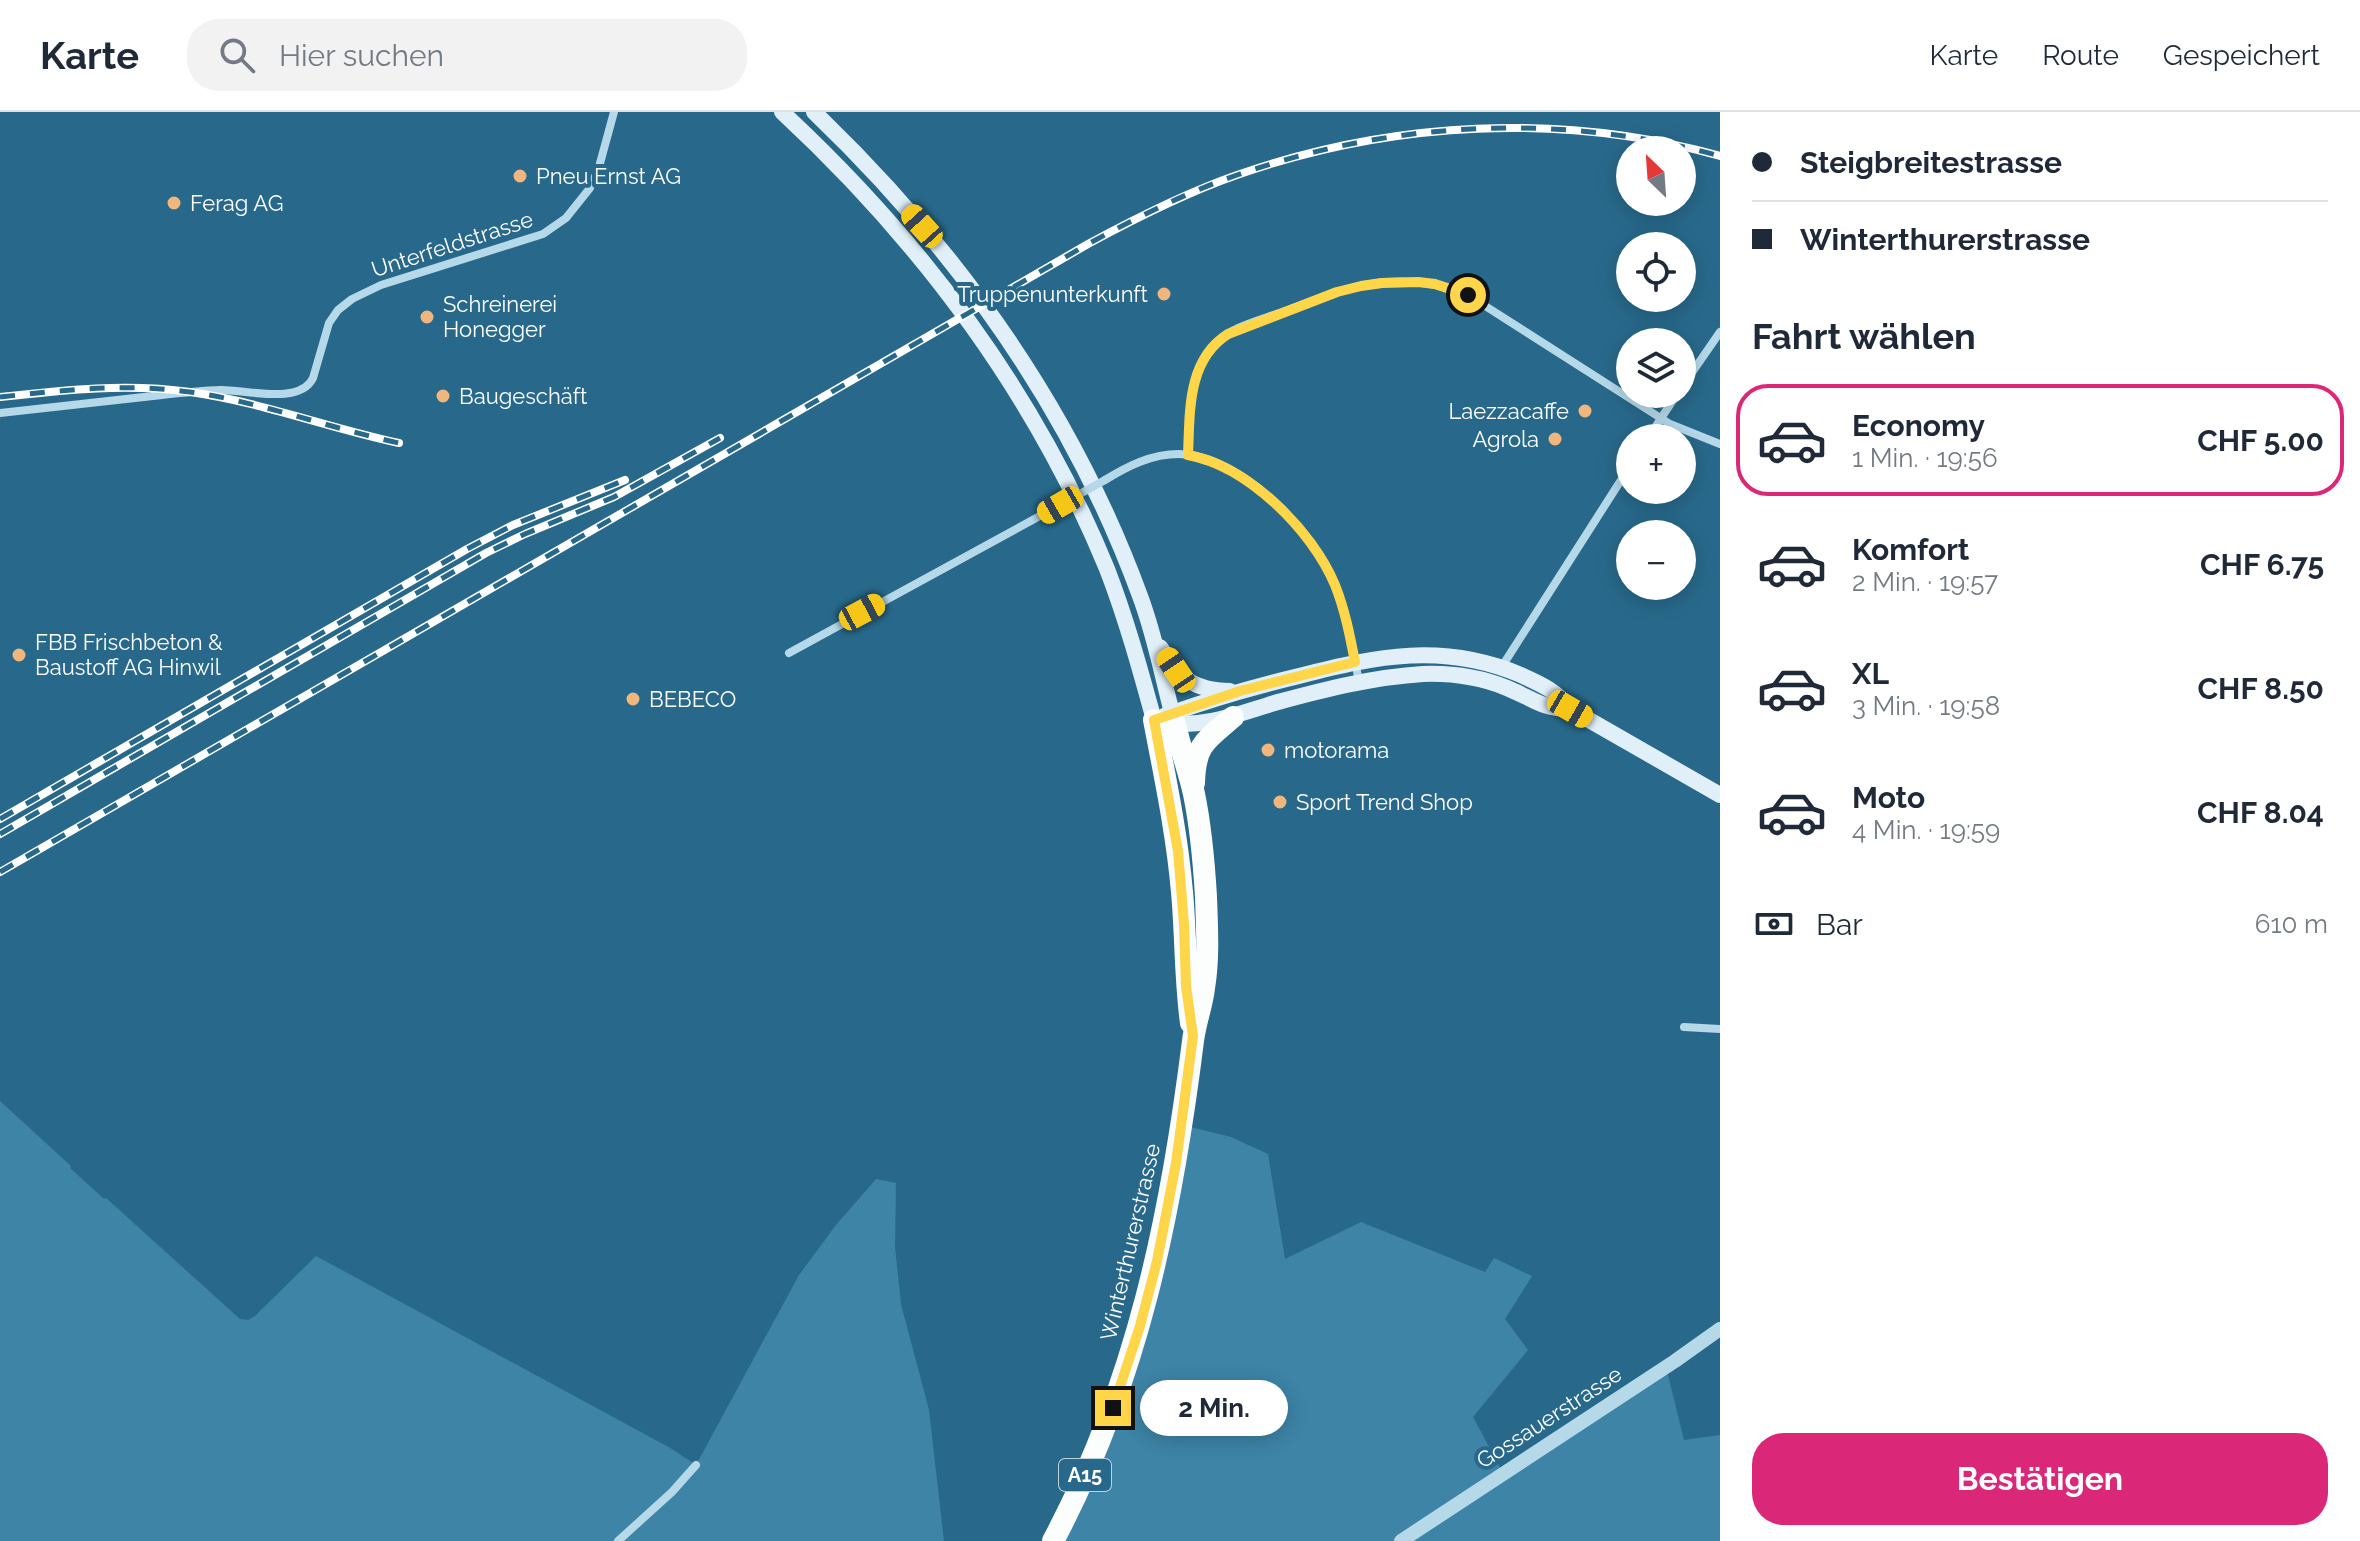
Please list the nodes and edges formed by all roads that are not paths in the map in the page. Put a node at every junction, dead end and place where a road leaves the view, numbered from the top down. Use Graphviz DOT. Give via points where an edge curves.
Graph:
graph roads {
  1 [pos="614,112"];
  2 [pos="782,112"];
  3 [pos="814,112"];
  4 [pos="1720,332"];
  5 [pos="1696,367"];
  6 [pos="1668,408"];
  7 [pos="0,413"];
  8 [pos="1661,419"];
  9 [pos="1658,424"];
  10 [pos="1720,444"];
  11 [pos="1188,455"];
  12 [pos="1616,488"];
  13 [pos="1155,639"];
  14 [pos="789,653"];
  15 [pos="1355,662"];
  16 [pos="1501,668"];
  17 [pos="1359,682"];
  18 [pos="1240,691"];
  19 [pos="1570,709"];
  20 [pos="1233,717"];
  21 [pos="1167,719"];
  22 [pos="1194,792"];
  23 [pos="1720,795"];
  24 [pos="1684,1027"];
  25 [pos="1720,1029"];
  26 [pos="1193,1036"];
  27 [pos="1720,1329"];
  28 [pos="696,1465"];
  29 [pos="618,1541"];
  30 [pos="1053,1541"];
  31 [pos="1401,1541"];
  1 -- 7 [label="street, Unterfeldstrasse" via="590,188 566,218 533,238 352,299 329,323 311,382 299,392 192,392"];
  2 -- 21 [label="main road" via="930,270 1026,408 1107,570"];
  3 -- 13 [label="main road" via="922,226 1015,349 1103,507"];
  4 -- 5 [label="street"];
  6 -- 8 [label="street"];
  8 -- 9 [label="street"];
  8 -- 10 [label="street"];
  8 -- 11 [label="street" via="1468,295 1435,284 1382,283 1337,292 1242,327 1216,343 1196,377"];
  11 -- 14 [label="street, bridge" via="1151,457"];
  11 -- 15 [label="street" via="1221,464 1252,485 1314,547 1336,587"];
  12 -- 16 [label="street"];
  13 -- 18 [label="main road" via="1192,684"];
  13 -- 21 [label="main road"];
  15 -- 16 [label="main road" via="1428,654"];
  15 -- 17 [label="street"];
  15 -- 18 [label="main road"];
  16 -- 19 [label="main road" via="1554,691"];
  17 -- 19 [label="main road" via="1460,675 1505,687 1546,707"];
  17 -- 20 [label="main road"];
  18 -- 21 [label="main road"];
  19 -- 23 [label="main road"];
  20 -- 21 [label="main road" via="1198,725"];
  20 -- 22 [label="highway" via="1199,750"];
  21 -- 22 [label="highway, A15"];
  21 -- 26 [label="highway, A15"];
  22 -- 26 [label="highway, A15" via="1206,943 1204,991"];
  24 -- 25 [label="street"];
  26 -- 30 [label="highway, Winterthurerstrasse / A15" via="1172,1186 1140,1326 1103,1435"];
  27 -- 31 [label="street, Gossauerstrasse"];
  28 -- 29 [label="street"];
}
